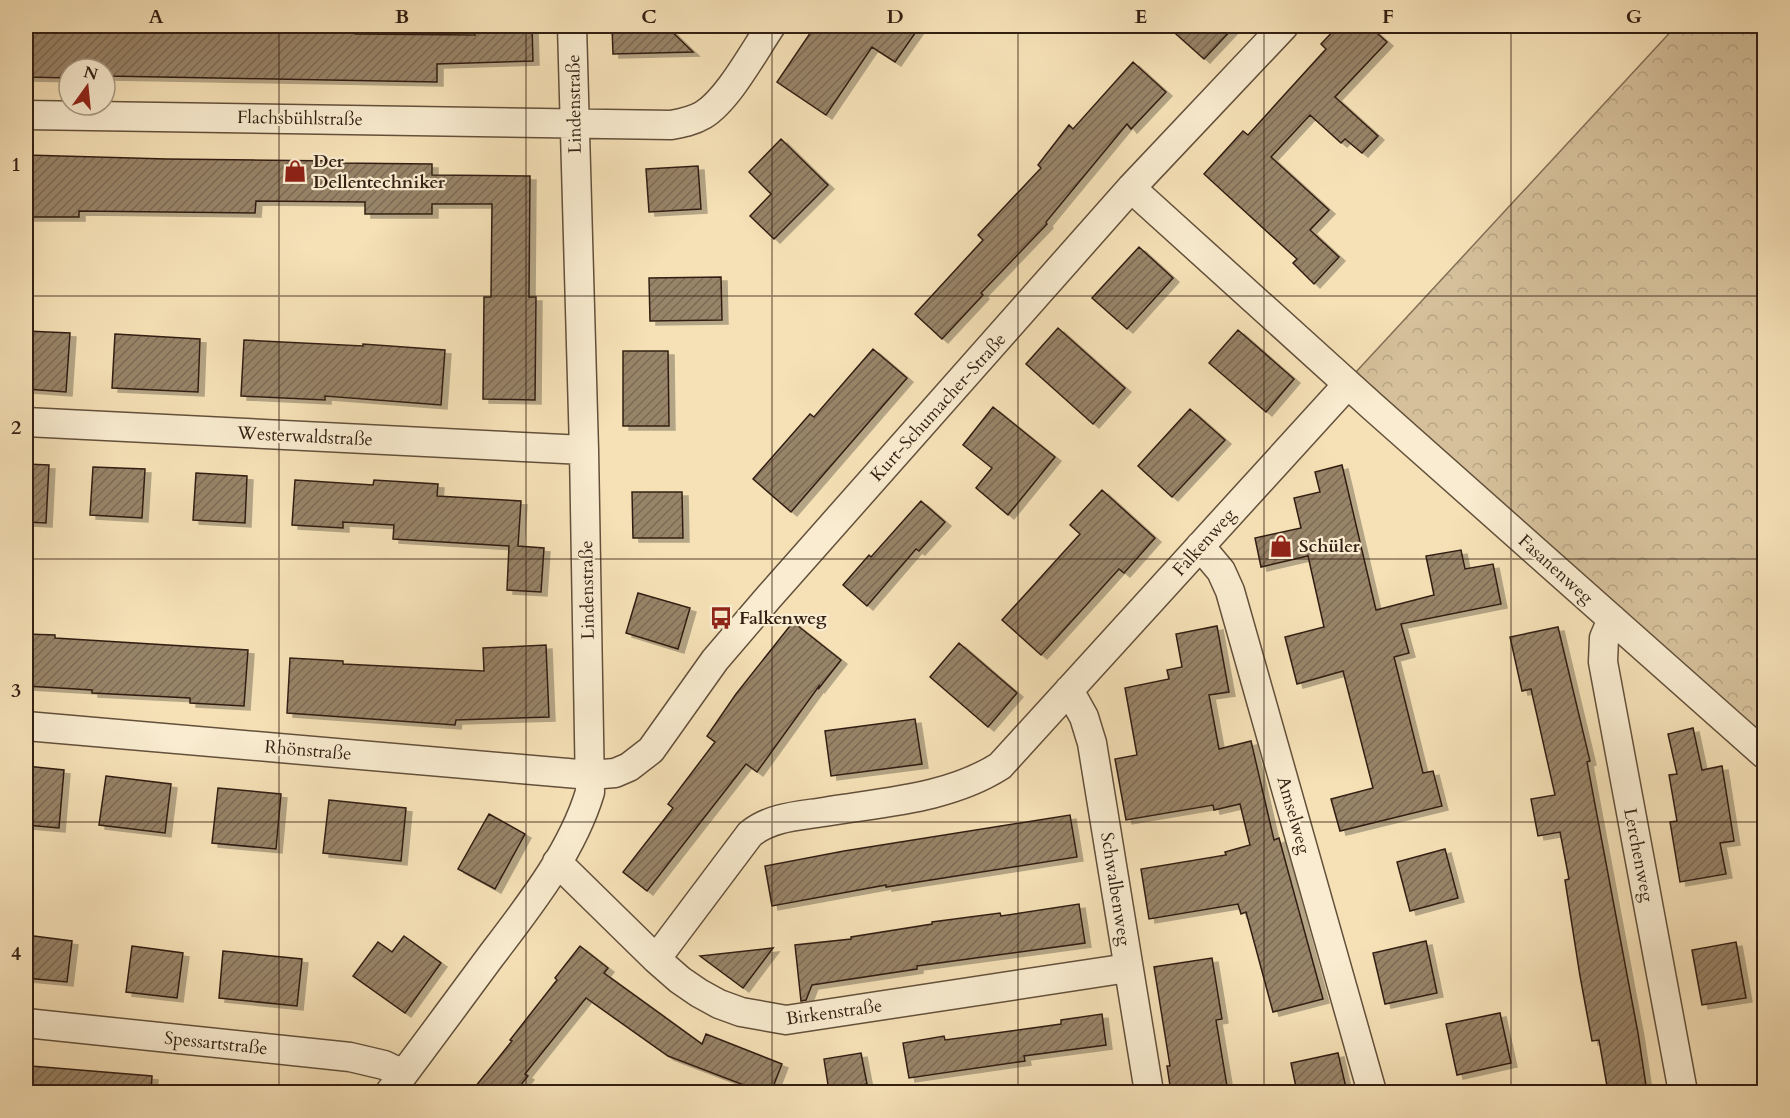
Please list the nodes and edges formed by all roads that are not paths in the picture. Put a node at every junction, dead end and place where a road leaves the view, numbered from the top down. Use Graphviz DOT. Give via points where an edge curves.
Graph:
graph roads {
  1 [pos="572,26"];
  2 [pos="771,26"];
  3 [pos="1284,26"];
  4 [pos="26,115"];
  5 [pos="574,123"];
  6 [pos="1131,188"];
  7 [pos="1347,384"];
  8 [pos="26,422"];
  9 [pos="584,450"];
  10 [pos="1200,546"];
  11 [pos="1612,619"];
  12 [pos="1069,690"];
  13 [pos="26,726"];
  14 [pos="1764,754"];
  15 [pos="590,775"];
  16 [pos="557,862"];
  17 [pos="656,959"];
  18 [pos="1128,968"];
  19 [pos="26,1023"];
  20 [pos="396,1083"];
  21 [pos="1149,1092"];
  22 [pos="1372,1092"];
  23 [pos="1683,1092"];
  1 -- 5 [label="street, Lindenstraße"];
  2 -- 5 [label="street, Flachsbühlstraße" via="720,101 692,121 671,125"];
  3 -- 6 [label="street, Kurt-Schumacher-Straße"];
  4 -- 5 [label="street, Flachsbühlstraße"];
  5 -- 9 [label="street, Lindenstraße"];
  6 -- 7 [label="street"];
  6 -- 15 [label="street, Kurt-Schumacher-Straße" via="722,651 651,750 615,773"];
  7 -- 10 [label="street, Falkenweg"];
  7 -- 11 [label="street, Fasanenweg"];
  8 -- 9 [label="street, Westerwaldstraße"];
  9 -- 15 [label="street, Lindenstraße"];
  10 -- 12 [label="street, Falkenweg"];
  10 -- 22 [label="street, Amselweg" via="1221,571 1230,591"];
  11 -- 14 [label="street, Fasanenweg"];
  11 -- 23 [label="street, Lerchenweg" via="1604,638 1603,662"];
  12 -- 17 [label="street, Falkenweg" via="1000,766 981,778 936,793 762,824 750,834"];
  12 -- 18 [label="street, Schwalbenweg" via="1084,717 1092,743"];
  13 -- 15 [label="street, Rhönstraße"];
  15 -- 16 [label="street, Lindenstraße" via="590,792 583,814"];
  16 -- 17 [label="street, Birkenstraße"];
  16 -- 20 [label="street, Lindenstraße"];
  17 -- 18 [label="street, Birkenstraße" via="680,980 719,1004 786,1020"];
  18 -- 21 [label="street, Schwalbenweg"];
  19 -- 20 [label="street, Spessartstraße" via="350,1057 384,1065"];
}
